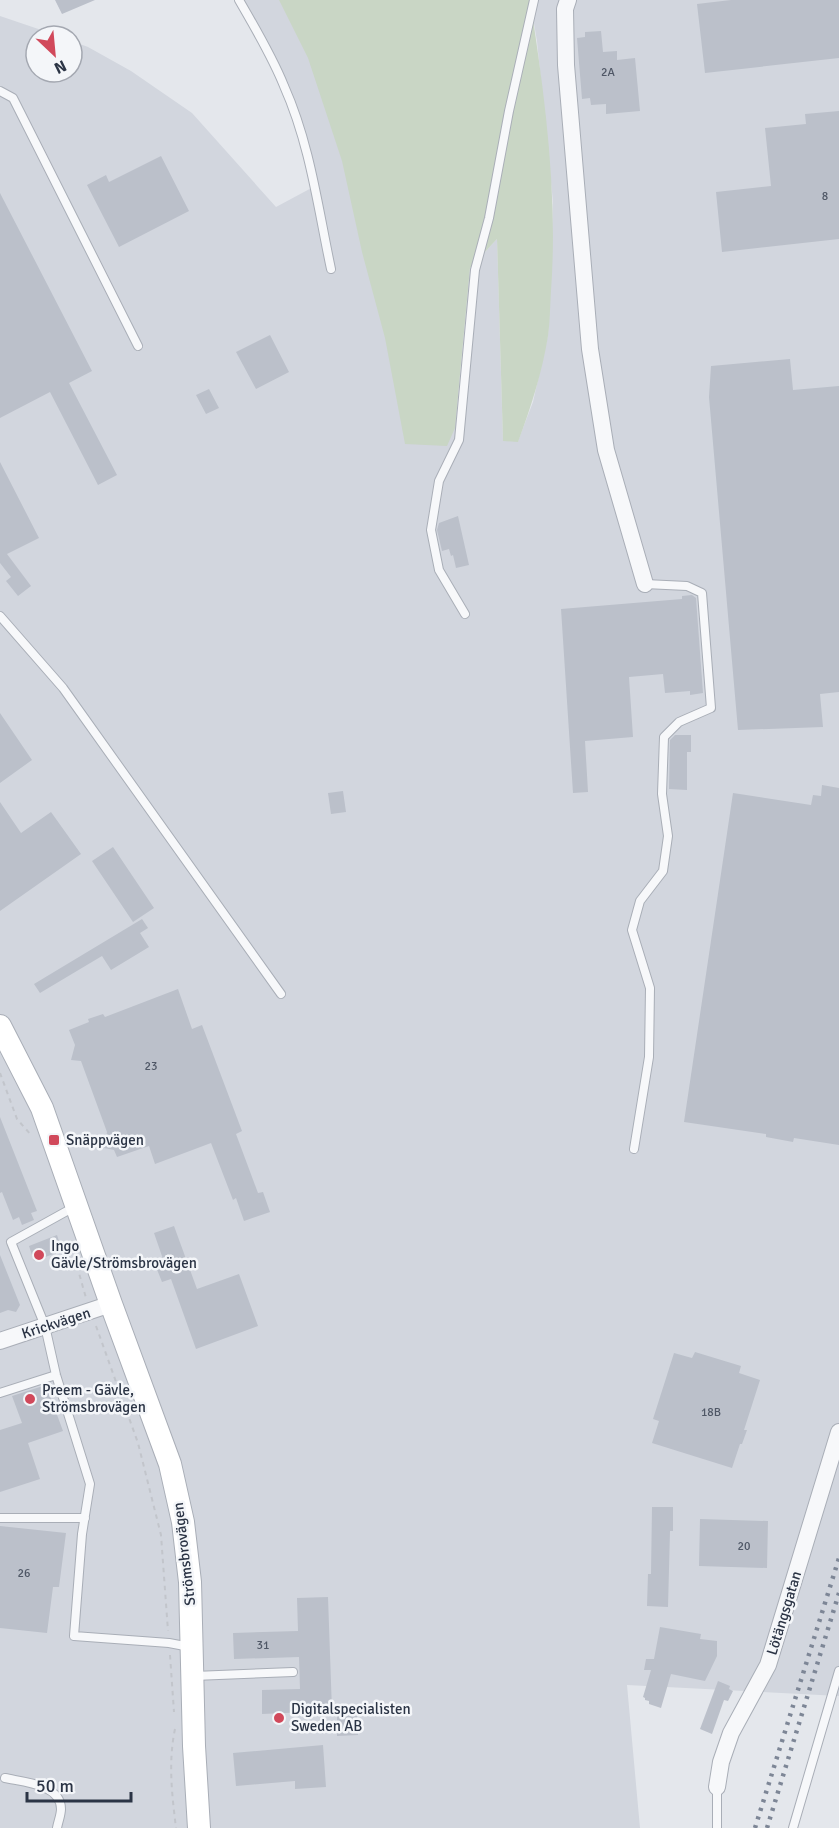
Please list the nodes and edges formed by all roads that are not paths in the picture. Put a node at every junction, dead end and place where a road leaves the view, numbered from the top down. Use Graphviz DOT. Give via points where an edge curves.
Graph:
graph roads {
  1 [pos="239,0"];
  2 [pos="534,0"];
  3 [pos="568,0"];
  4 [pos="0,91"];
  5 [pos="331,269"];
  6 [pos="138,346"];
  7 [pos="645,584"];
  8 [pos="465,614"];
  9 [pos="0,616"];
  10 [pos="281,994"];
  11 [pos="0,1026"];
  12 [pos="634,1149"];
  13 [pos="76,1205"];
  14 [pos="101,1308"];
  15 [pos="45,1326"];
  16 [pos="0,1341"];
  17 [pos="56,1375"];
  18 [pos="0,1393"];
  19 [pos="839,1432"];
  20 [pos="0,1518"];
  21 [pos="84,1518"];
  22 [pos="193,1647"];
  23 [pos="839,1671"];
  24 [pos="293,1672"];
  25 [pos="193,1676"];
  26 [pos="5,1778"];
  27 [pos="717,1788"];
  28 [pos="57,1828"];
  29 [pos="199,1828"];
  30 [pos="717,1828"];
  31 [pos="793,1828"];
  1 -- 5 [label="lane" via="285,86 314,181"];
  2 -- 8 [label="lane" via="475,270 459,440 439,481 431,530 439,570"];
  3 -- 7 [label="street" via="566,65 590,349 606,450"];
  4 -- 6 [label="lane" via="13,98"];
  7 -- 12 [label="lane" via="687,586 702,593 711,708 679,722 664,737 662,794 668,836 663,871 640,901 632,930 650,988 649,1057"];
  9 -- 10 [label="lane" via="63,688"];
  11 -- 13 [label="main road, Strömsbrovägen" via="42,1108"];
  13 -- 14 [label="main road, Strömsbrovägen"];
  13 -- 15 [label="lane" via="11,1242"];
  14 -- 15 [label="street, Krickvägen"];
  14 -- 22 [label="main road, Strömsbrovägen" via="170,1464 183,1522"];
  15 -- 16 [label="street, Krickvägen"];
  15 -- 17 [label="lane"];
  17 -- 18 [label="lane"];
  17 -- 21 [label="lane" via="90,1484"];
  19 -- 27 [label="street, Lötängsgatan" via="768,1665 731,1733"];
  20 -- 21 [label="lane"];
  21 -- 22 [label="lane" via="74,1636"];
  22 -- 25 [label="main road, Strömsbrovägen"];
  23 -- 31 [label="lane"];
  24 -- 25 [label="lane"];
  25 -- 29 [label="main road, Strömsbrovägen"];
  26 -- 28 [label="lane" via="52,1791 62,1808"];
  27 -- 30 [label="lane"];
}
